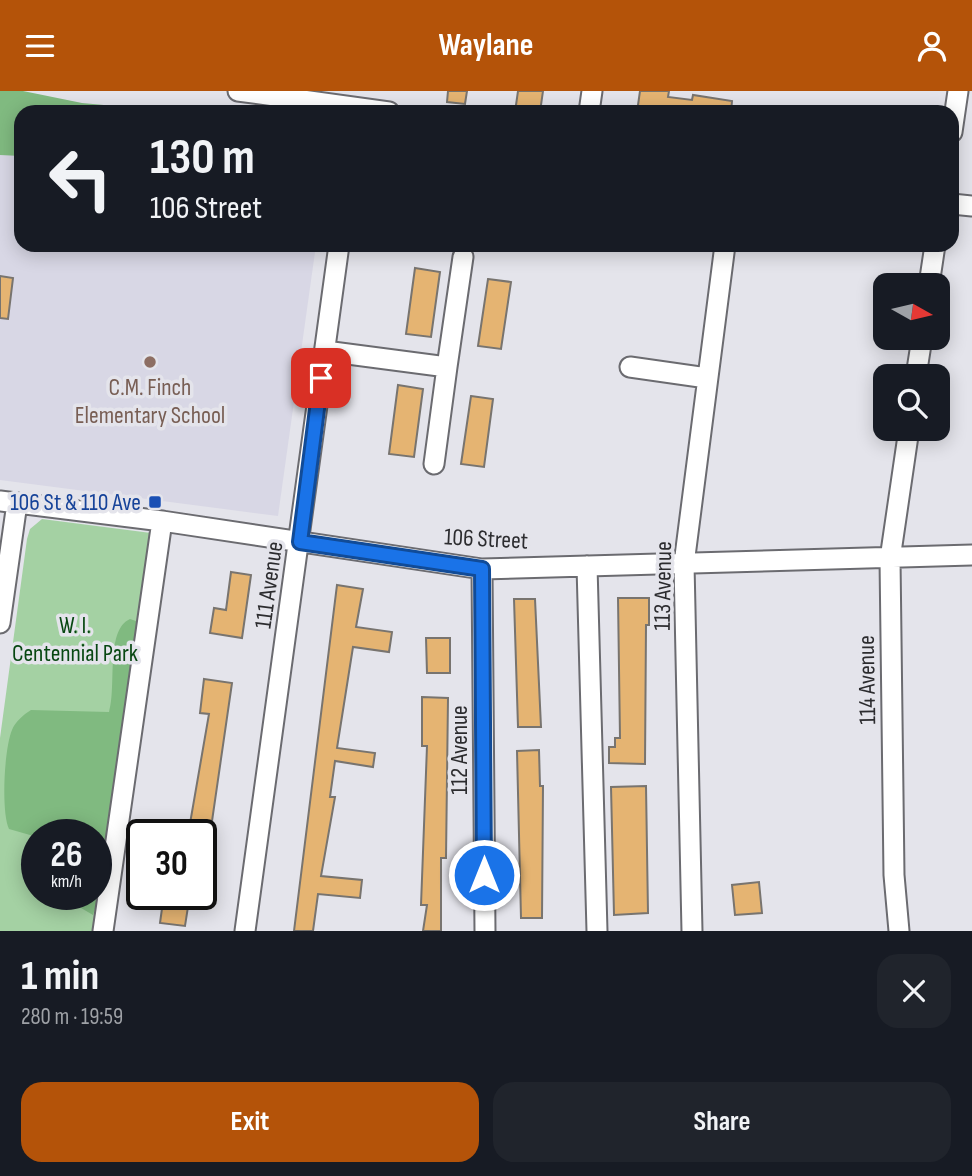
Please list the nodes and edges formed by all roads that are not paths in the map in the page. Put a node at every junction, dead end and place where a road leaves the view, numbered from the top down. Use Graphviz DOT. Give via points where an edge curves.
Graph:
graph roads {
  1 [pos="238,91"];
  2 [pos="360,103"];
  3 [pos="338,252"];
  4 [pos="724,252"];
  5 [pos="934,252"];
  6 [pos="463,257"];
  7 [pos="931,273"];
  8 [pos="325,351"];
  9 [pos="630,366"];
  10 [pos="447,367"];
  11 [pos="707,377"];
  12 [pos="907,441"];
  13 [pos="433,464"];
  14 [pos="8,502"];
  15 [pos="162,521"];
  16 [pos="300,542"];
  17 [pos="972,555"];
  18 [pos="890,559"];
  19 [pos="684,564"];
  20 [pos="587,566"];
  21 [pos="482,569"];
  22 [pos="0,623"];
  23 [pos="103,931"];
  24 [pos="245,931"];
  25 [pos="485,931"];
  26 [pos="597,931"];
  27 [pos="692,931"];
  28 [pos="899,931"];
  1 -- 2 [label="street"];
  3 -- 8 [label="street, 111 Avenue"];
  4 -- 11 [label="street, 113 Avenue"];
  5 -- 7 [label="street"];
  6 -- 10 [label="street"];
  8 -- 10 [label="street"];
  8 -- 16 [label="street, 111 Avenue"];
  9 -- 11 [label="street"];
  10 -- 13 [label="street"];
  11 -- 19 [label="street, 113 Avenue"];
  12 -- 18 [label="street, 114 Avenue"];
  14 -- 15 [label="street, 106 Street"];
  14 -- 22 [label="street"];
  15 -- 16 [label="street, 106 Street"];
  15 -- 23 [label="street"];
  16 -- 21 [label="street, 106 Street"];
  16 -- 24 [label="street, 111 Avenue"];
  17 -- 18 [label="street, 106 Street"];
  18 -- 19 [label="street, 106 Street"];
  18 -- 28 [label="street, 114 Avenue" via="894,875"];
  19 -- 20 [label="street, 106 Street"];
  19 -- 27 [label="street, 113 Avenue"];
  20 -- 21 [label="street, 106 Street"];
  20 -- 26 [label="street"];
  21 -- 25 [label="street, 112 Avenue"];
}
